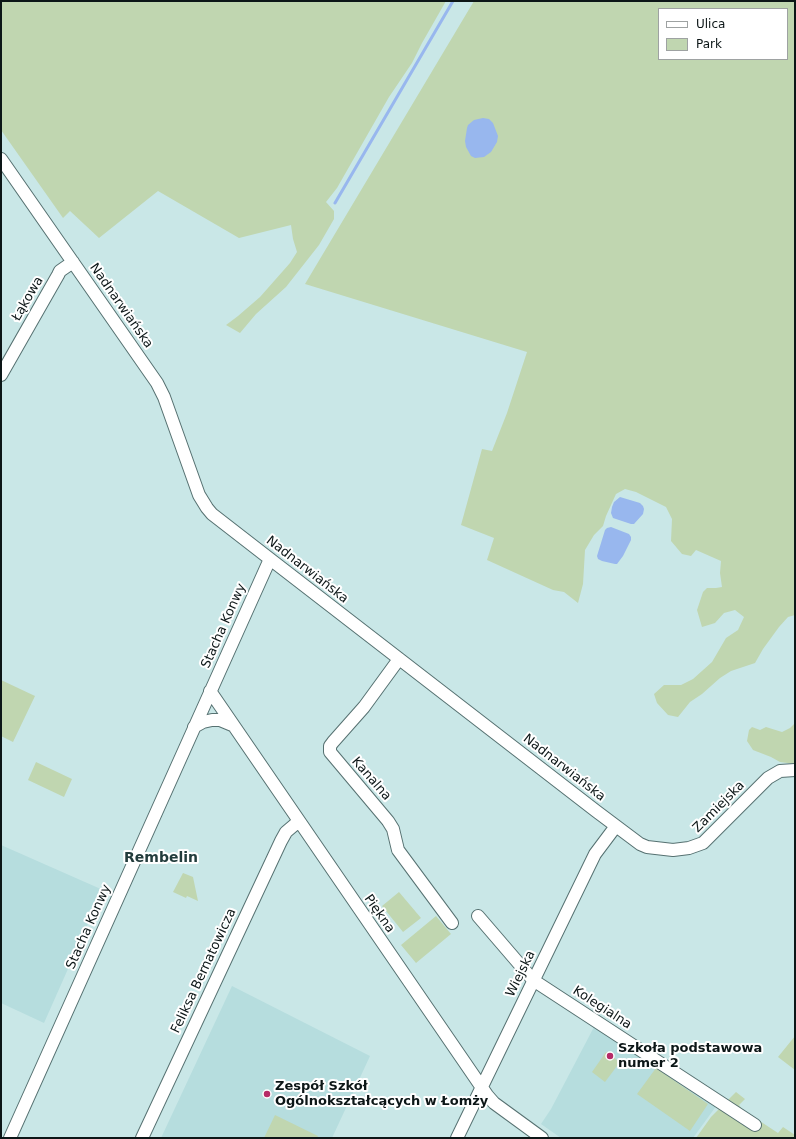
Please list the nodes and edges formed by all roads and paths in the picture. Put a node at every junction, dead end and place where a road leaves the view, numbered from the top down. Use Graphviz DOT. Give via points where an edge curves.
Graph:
graph roads {
  1 [pos="1,159"];
  2 [pos="73,262"];
  3 [pos="1,375"];
  4 [pos="270,559"];
  5 [pos="399,659"];
  6 [pos="210,691"];
  7 [pos="232,725"];
  8 [pos="194,726"];
  9 [pos="795,770"];
  10 [pos="299,822"];
  11 [pos="616,826"];
  12 [pos="478,916"];
  13 [pos="452,923"];
  14 [pos="534,980"];
  15 [pos="481,1087"];
  16 [pos="755,1125"];
  17 [pos="10,1138"];
  18 [pos="142,1138"];
  19 [pos="457,1138"];
  20 [pos="542,1138"];
  1 -- 2 [label="street, Nadnarwiańska"];
  2 -- 3 [label="street, Łąkowa" via="60,271"];
  2 -- 4 [label="street, Nadnarwiańska" via="157,383 203,502 212,514"];
  4 -- 5 [label="street, Nadnarwiańska"];
  4 -- 6 [label="street, Stacha Konwy"];
  5 -- 11 [label="street, Nadnarwiańska"];
  5 -- 13 [label="street, Kanalna" via="364,707 330,746 330,752 391,825 398,850"];
  6 -- 7 [label="street, Piękna"];
  6 -- 8 [label="street, Stacha Konwy"];
  7 -- 8 [label="street" via="212,720"];
  7 -- 10 [label="street, Piękna"];
  8 -- 17 [label="street, Stacha Konwy"];
  9 -- 11 [label="street, Zamiejska" via="780,771 768,778 703,843 694,847 673,850 647,848"];
  10 -- 15 [label="street, Piękna"];
  10 -- 18 [label="street, Feliksa Bernatowicza" via="286,832 281,840"];
  11 -- 14 [label="street, Wiejska" via="595,854"];
  12 -- 14 [label="street"];
  14 -- 15 [label="street, Wiejska"];
  14 -- 16 [label="street, Kolegialna"];
  15 -- 19 [label="street, Wiejska"];
  15 -- 20 [label="street, Piękna" via="494,1103"];
}
